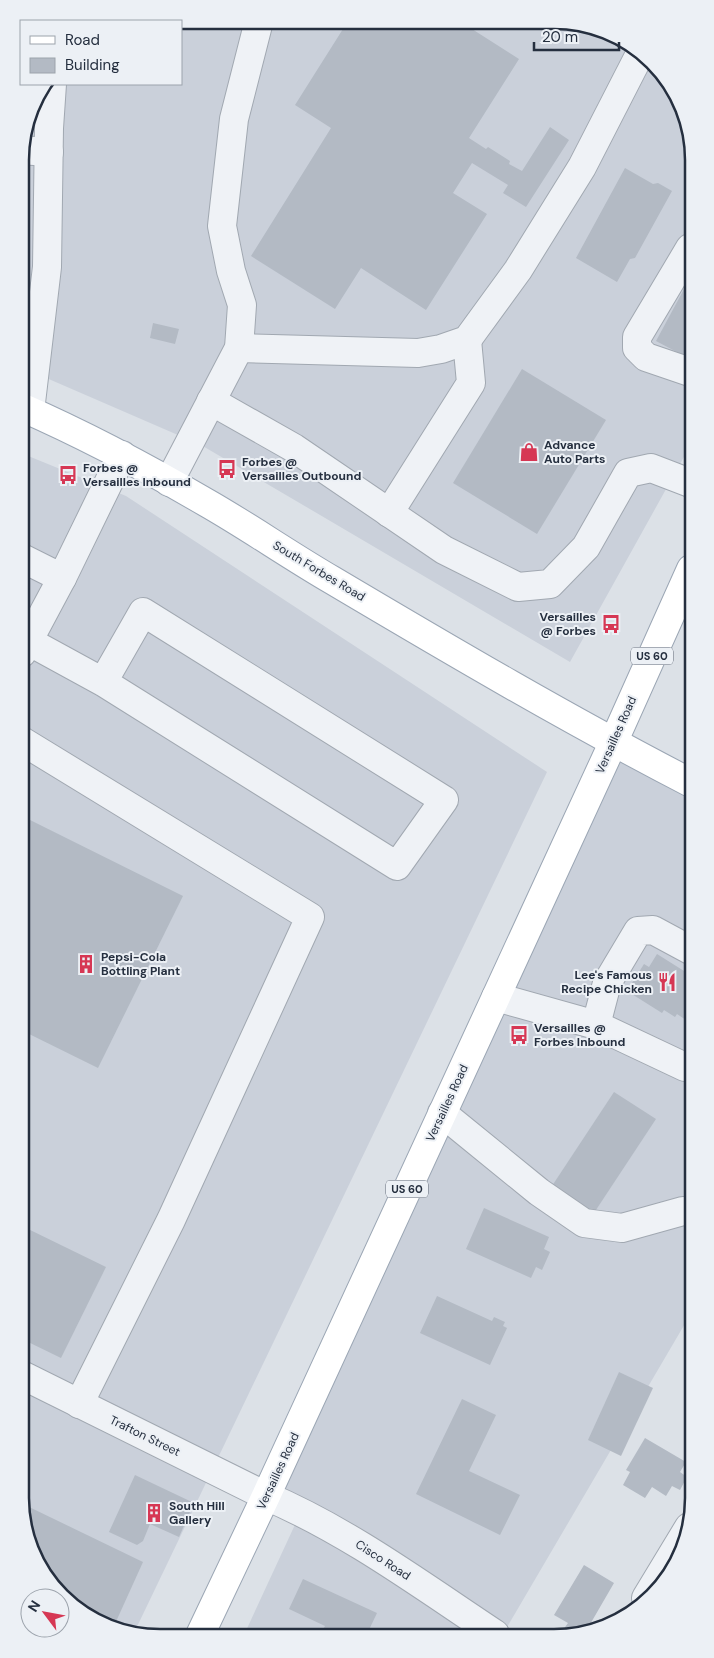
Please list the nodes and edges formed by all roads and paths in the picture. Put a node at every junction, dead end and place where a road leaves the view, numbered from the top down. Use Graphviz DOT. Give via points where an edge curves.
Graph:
graph roads {
  1 [pos="257,29"];
  2 [pos="638,59"];
  3 [pos="52,86"];
  4 [pos="29,151"];
  5 [pos="49,152"];
  6 [pos="685,257"];
  7 [pos="467,340"];
  8 [pos="239,348"];
  9 [pos="685,370"];
  10 [pos="29,384"];
  11 [pos="211,401"];
  12 [pos="29,411"];
  13 [pos="122,455"];
  14 [pos="685,481"];
  15 [pos="169,482"];
  16 [pos="389,513"];
  17 [pos="29,562"];
  18 [pos="62,578"];
  19 [pos="685,583"];
  20 [pos="29,640"];
  21 [pos="29,649"];
  22 [pos="103,682"];
  23 [pos="613,743"];
  24 [pos="29,745"];
  25 [pos="685,780"];
  26 [pos="685,947"];
  27 [pos="496,997"];
  28 [pos="596,1024"];
  29 [pos="685,1067"];
  30 [pos="442,1113"];
  31 [pos="683,1211"];
  32 [pos="29,1379"];
  33 [pos="79,1404"];
  34 [pos="266,1496"];
  35 [pos="673,1554"];
  36 [pos="659,1577"];
  37 [pos="203,1629"];
  38 [pos="487,1629"];
  1 -- 8 [label="street" via="234,119 222,226 242,305"];
  2 -- 7 [label="street" via="582,167 518,270"];
  3 -- 5 [label="street"];
  4 -- 5 [label="street"];
  5 -- 10 [label="street" via="48,267"];
  6 -- 9 [label="street" via="638,337 637,348 646,357"];
  7 -- 8 [label="street" via="418,353"];
  7 -- 16 [label="street" via="471,383"];
  8 -- 11 [label="street"];
  11 -- 15 [label="street"];
  11 -- 16 [label="street" via="294,448"];
  12 -- 13 [label="main road, South Forbes Road"];
  13 -- 15 [label="main road, South Forbes Road"];
  13 -- 18 [label="street"];
  14 -- 16 [label="street" via="651,468 628,473 586,547 550,584 518,587 444,550"];
  15 -- 23 [label="main road, South Forbes Road"];
  17 -- 18 [label="street"];
  18 -- 20 [label="street"];
  19 -- 23 [label="main road, Versailles Road / US 60"];
  21 -- 22 [label="street"];
  22 -- 22 [label="street" via="397,866 444,800 143,612"];
  23 -- 25 [label="main road, South Forbes Road"];
  23 -- 27 [label="main road, Versailles Road / US 60"];
  24 -- 33 [label="street" via="310,917 171,1220"];
  26 -- 28 [label="street" via="653,930 638,930 607,983"];
  27 -- 28 [label="street"];
  27 -- 30 [label="main road, Versailles Road / US 60"];
  28 -- 29 [label="street"];
  30 -- 31 [label="street" via="539,1192 584,1223 622,1228"];
  30 -- 34 [label="main road, Versailles Road / US 60"];
  32 -- 33 [label="street, Trafton Street"];
  33 -- 34 [label="street, Trafton Street"];
  34 -- 37 [label="main road, Versailles Road / US 60"];
  34 -- 38 [label="street, Cisco Road" via="301,1510 365,1548"];
  35 -- 36 [label="street"];
}
